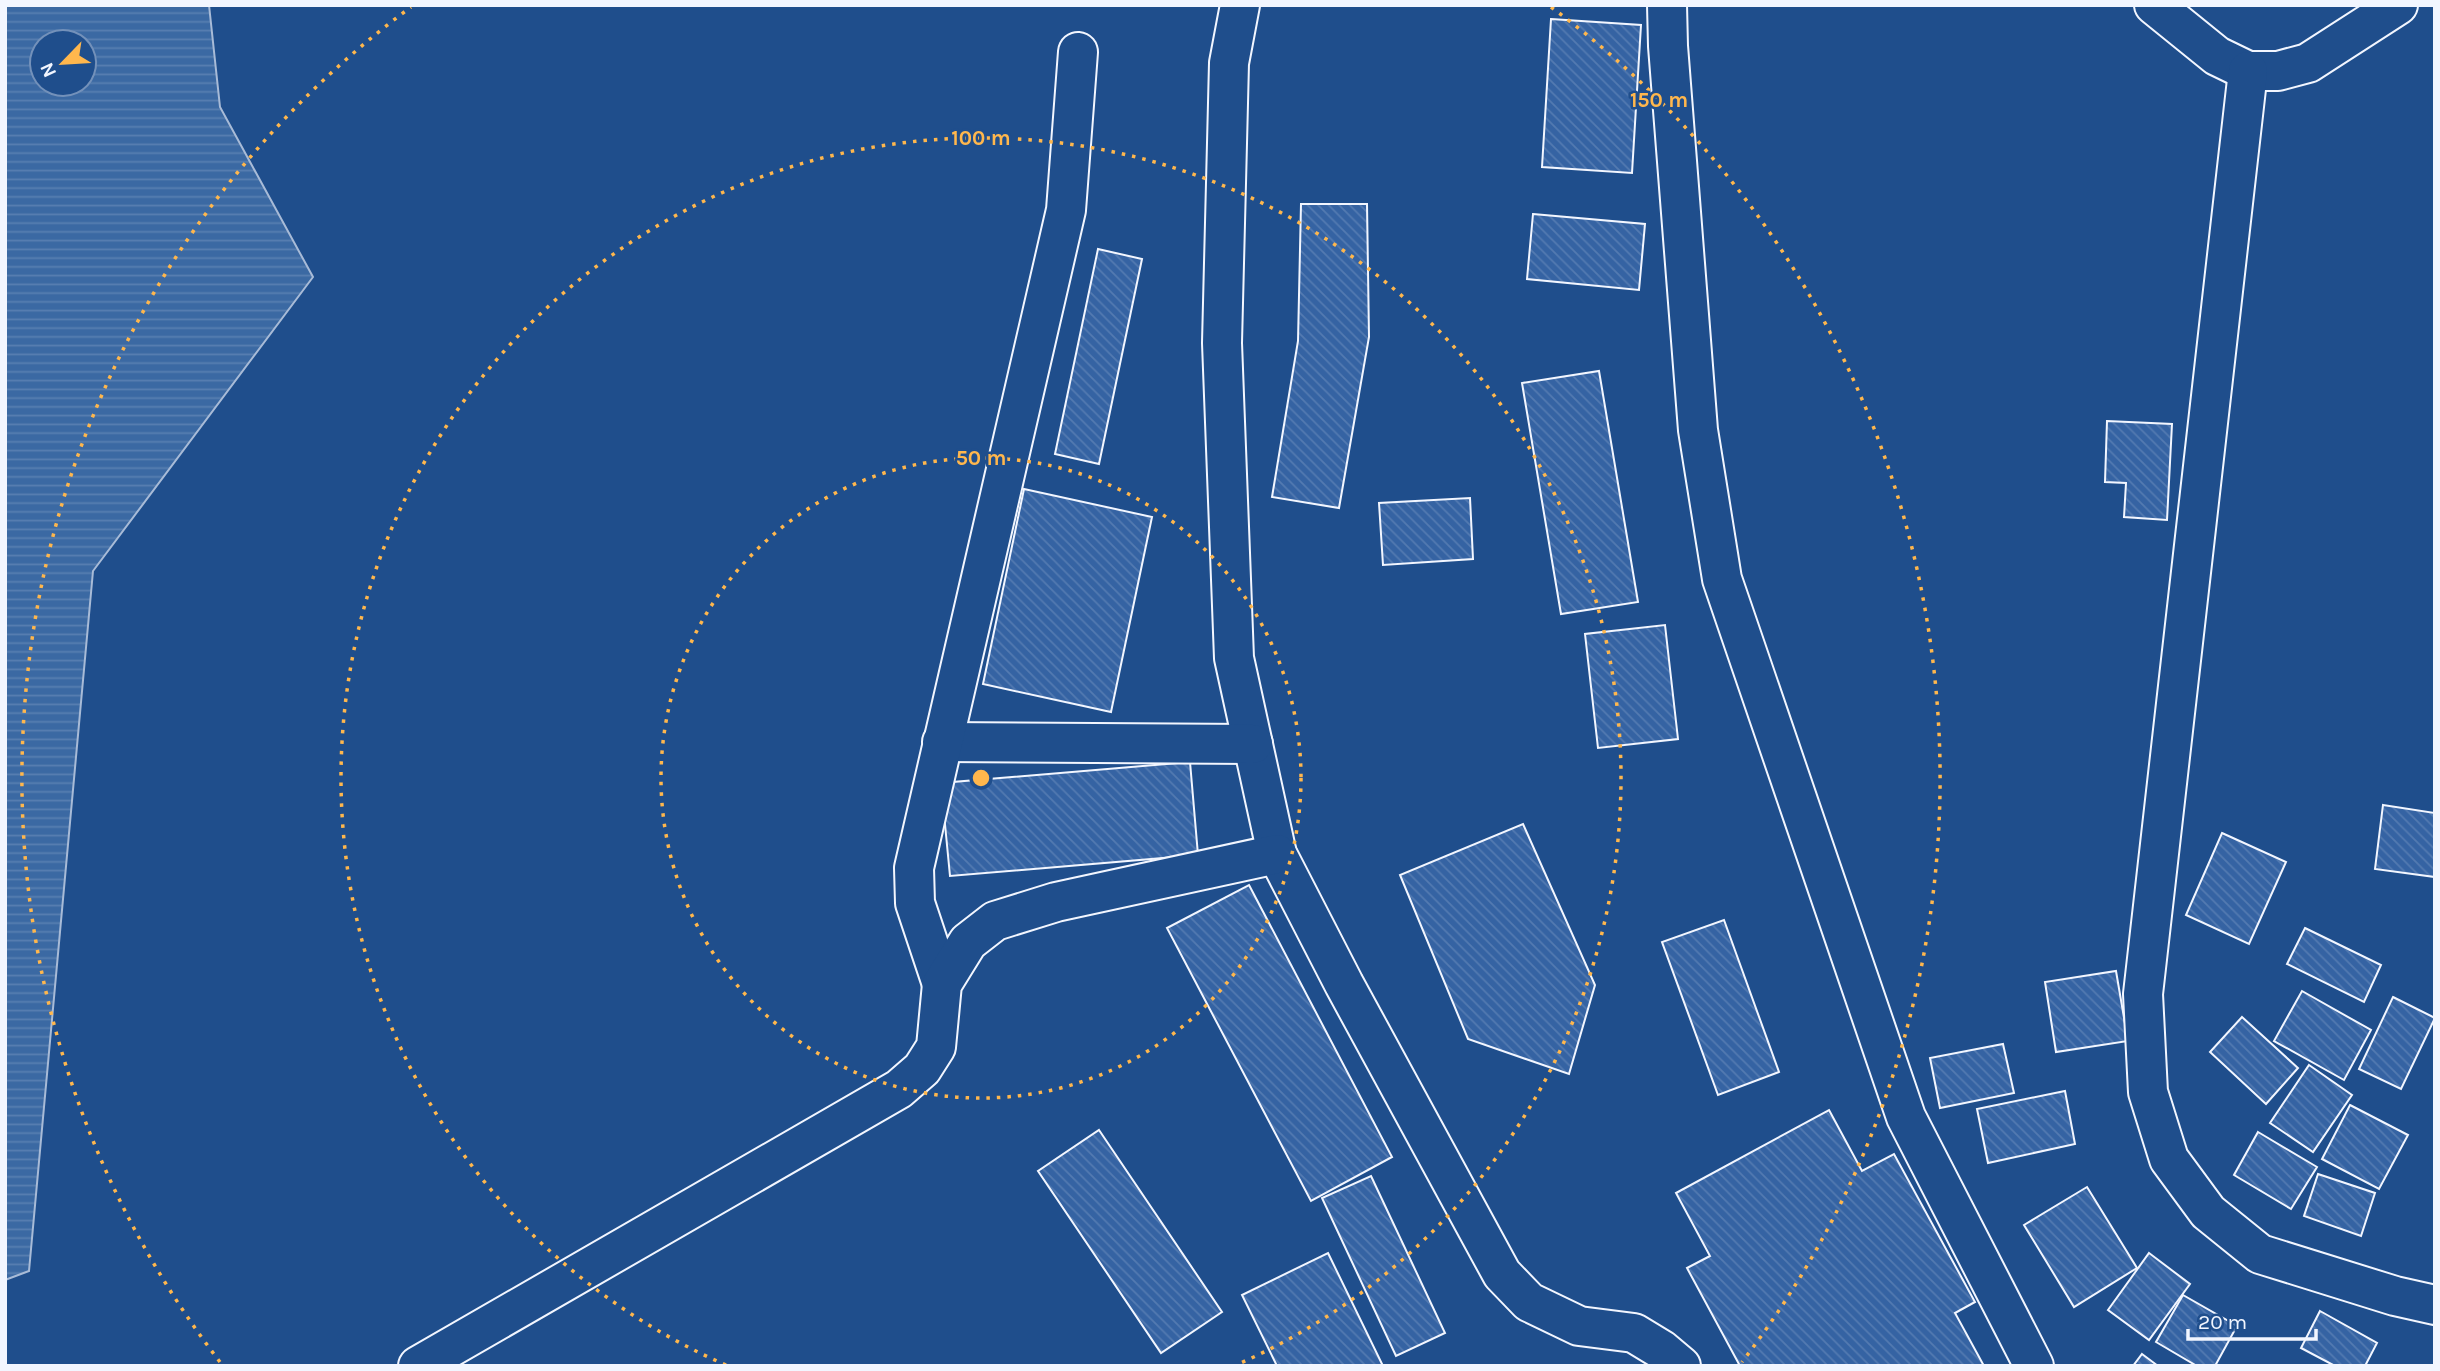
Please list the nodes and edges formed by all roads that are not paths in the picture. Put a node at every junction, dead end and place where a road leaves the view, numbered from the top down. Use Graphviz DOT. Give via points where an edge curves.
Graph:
graph roads {
  1 [pos="1240,5"];
  2 [pos="1667,5"];
  3 [pos="2154,5"];
  4 [pos="2398,5"];
  5 [pos="1077,52"];
  6 [pos="2248,71"];
  7 [pos="942,742"];
  8 [pos="1253,744"];
  9 [pos="1277,854"];
  10 [pos="942,984"];
  11 [pos="2435,1305"];
  12 [pos="418,1366"];
  13 [pos="1681,1366"];
  14 [pos="2035,1366"];
  1 -- 8 [label="street" via="1230,63 1222,344 1234,658"];
  2 -- 14 [label="street" via="1698,430 1722,579 1906,1117"];
  3 -- 6 [label="street" via="2217,56"];
  4 -- 6 [label="street" via="2308,63 2278,71"];
  5 -- 7 [label="street" via="1066,210"];
  6 -- 11 [label="street" via="2143,994 2148,1092 2169,1158 2208,1212 2260,1254"];
  7 -- 8 [label="street"];
  7 -- 10 [label="street" via="914,868 915,903"];
  8 -- 9 [label="street"];
  9 -- 10 [label="street" via="1056,902 995,921 968,942"];
  9 -- 13 [label="street" via="1502,1274 1529,1302 1579,1326 1634,1333"];
  10 -- 12 [label="street" via="936,1047 922,1069 899,1089"];
}
